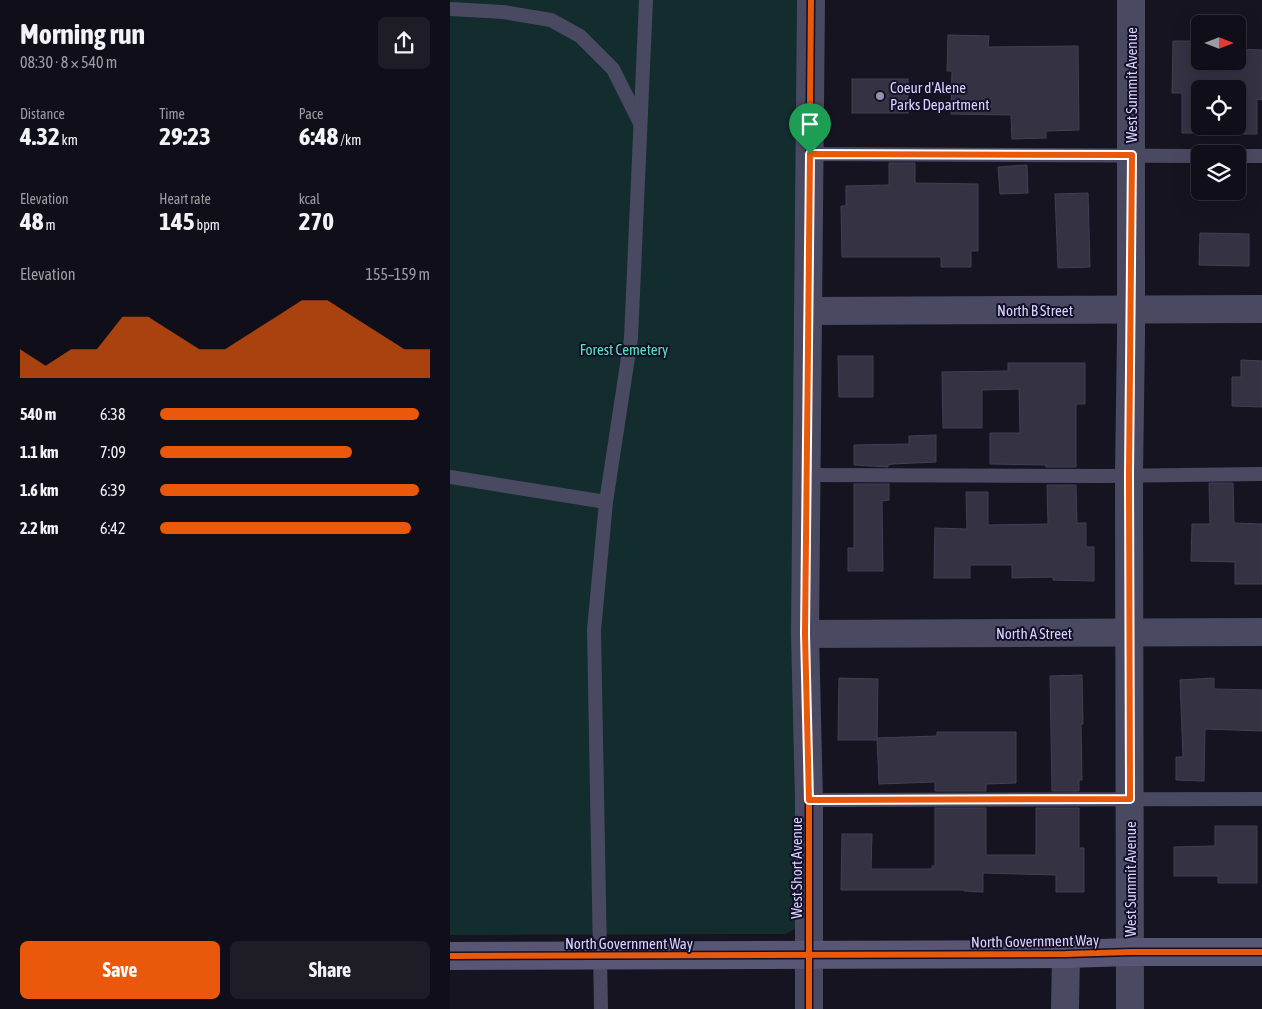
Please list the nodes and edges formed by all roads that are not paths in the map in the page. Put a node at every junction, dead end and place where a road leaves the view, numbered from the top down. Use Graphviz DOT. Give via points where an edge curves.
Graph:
graph roads {
  1 [pos="646,0"];
  2 [pos="811,0"];
  3 [pos="1131,0"];
  4 [pos="450,9"];
  5 [pos="640,123"];
  6 [pos="810,154"];
  7 [pos="1132,155"];
  8 [pos="1191,156"];
  9 [pos="1246,156"];
  10 [pos="1262,156"];
  11 [pos="1132,309"];
  12 [pos="1262,309"];
  13 [pos="808,311"];
  14 [pos="1262,474"];
  15 [pos="807,475"];
  16 [pos="1129,475"];
  17 [pos="450,477"];
  18 [pos="606,502"];
  19 [pos="1130,632"];
  20 [pos="1262,632"];
  21 [pos="805,634"];
  22 [pos="1130,799"];
  23 [pos="1262,799"];
  24 [pos="809,800"];
  25 [pos="1131,952"];
  26 [pos="1262,952"];
  27 [pos="1066,954"];
  28 [pos="450,956"];
  29 [pos="600,956"];
  30 [pos="809,956"];
  31 [pos="601,1009"];
  32 [pos="809,1009"];
  33 [pos="1065,1009"];
  34 [pos="1130,1009"];
  1 -- 5 [label="lane"];
  2 -- 6 [label="street, West Short Avenue"];
  3 -- 7 [label="street, West Summit Avenue"];
  4 -- 5 [label="lane" via="503,12 551,20 580,36 613,69"];
  5 -- 18 [label="lane" via="630,338"];
  6 -- 7 [label="lane"];
  6 -- 13 [label="street, West Short Avenue"];
  7 -- 8 [label="lane"];
  7 -- 11 [label="street, West Summit Avenue"];
  9 -- 10 [label="lane"];
  11 -- 12 [label="street, North B Street"];
  11 -- 13 [label="street, North B Street"];
  11 -- 16 [label="street, West Summit Avenue"];
  13 -- 15 [label="street, West Short Avenue"];
  14 -- 16 [label="lane"];
  15 -- 16 [label="lane"];
  15 -- 21 [label="street, West Short Avenue"];
  16 -- 19 [label="street, West Summit Avenue"];
  17 -- 18 [label="lane"];
  18 -- 29 [label="lane" via="594,630"];
  19 -- 20 [label="street, North A Street"];
  19 -- 21 [label="street, North A Street"];
  19 -- 22 [label="street, West Summit Avenue"];
  21 -- 24 [label="street, West Short Avenue"];
  22 -- 23 [label="lane"];
  22 -- 24 [label="lane"];
  22 -- 25 [label="street, West Summit Avenue"];
  24 -- 30 [label="street, West Short Avenue"];
  25 -- 26 [label="main road, North Government Way"];
  25 -- 27 [label="main road, North Government Way"];
  25 -- 34 [label="street, West Summit Avenue"];
  27 -- 30 [label="main road, North Government Way"];
  27 -- 33 [label="street"];
  28 -- 29 [label="main road, North Government Way"];
  29 -- 30 [label="main road, North Government Way"];
  29 -- 31 [label="lane, North Government Way"];
  30 -- 32 [label="street"];
}
